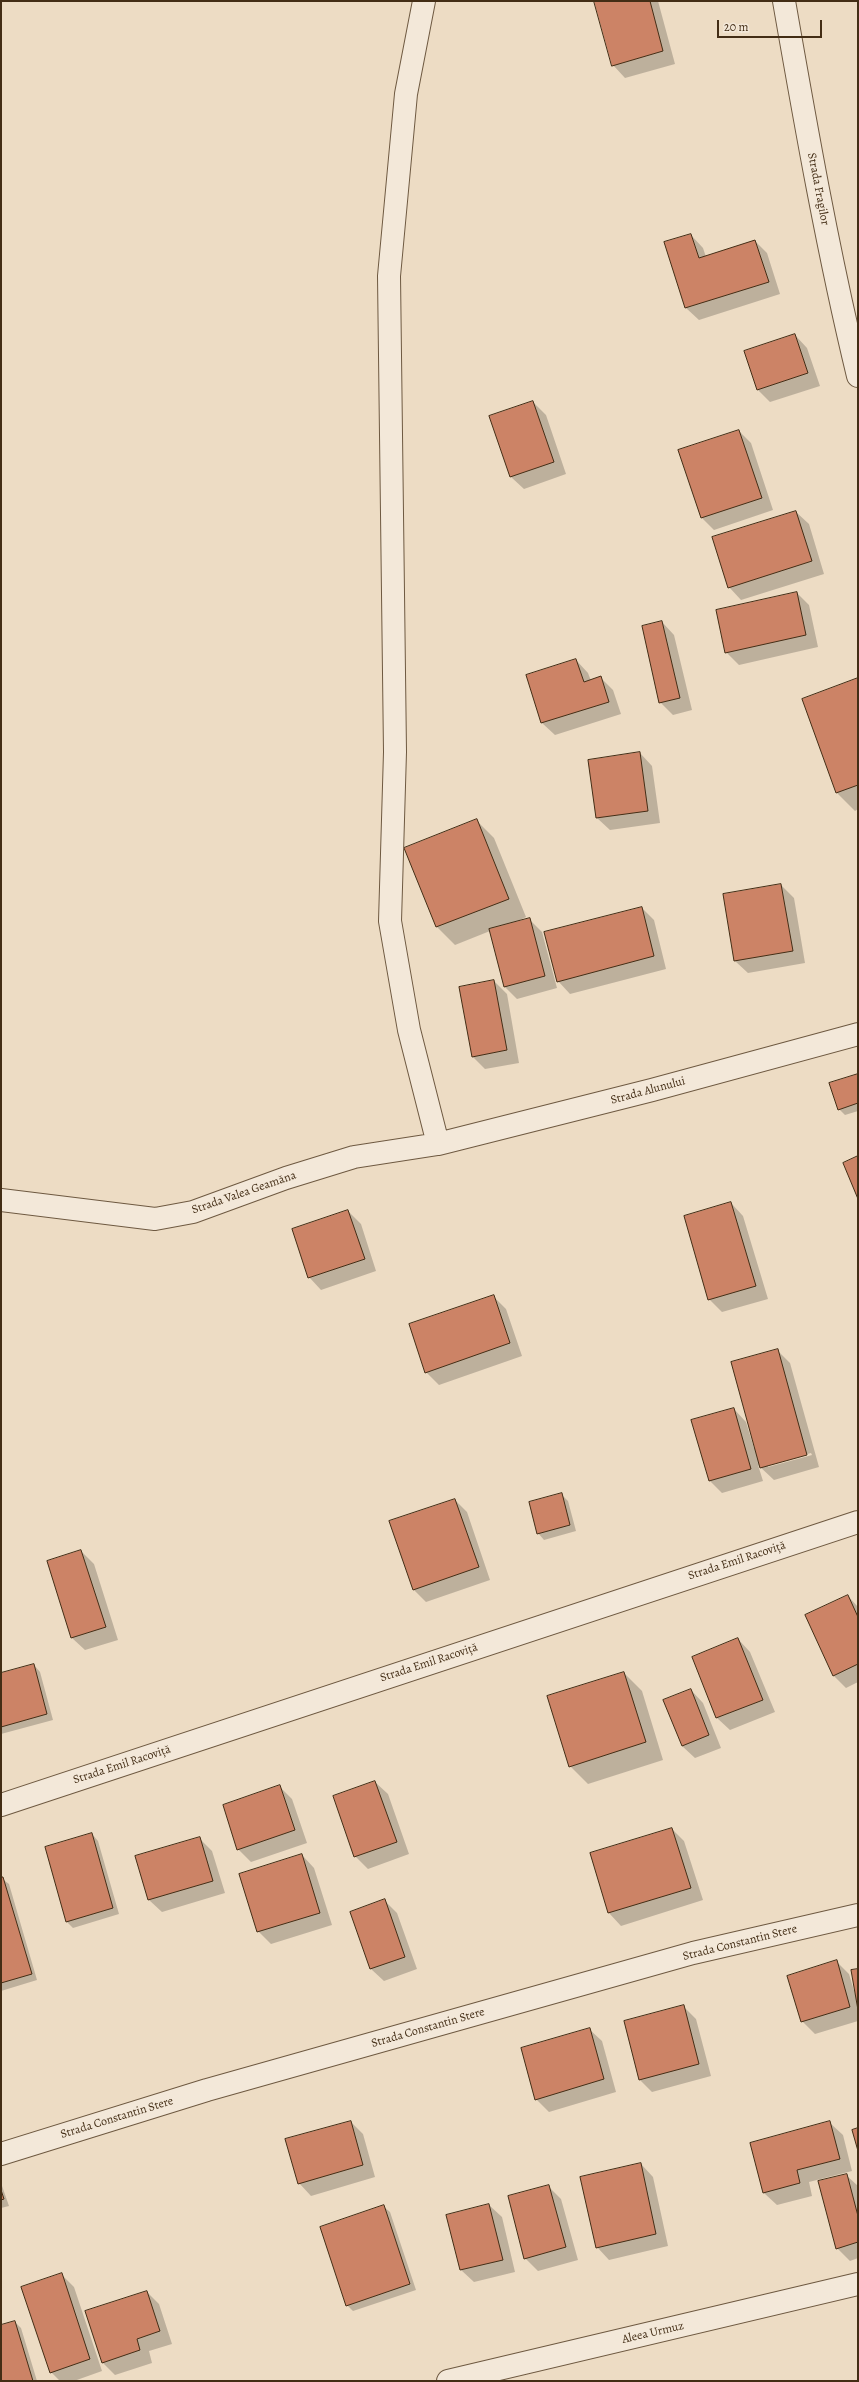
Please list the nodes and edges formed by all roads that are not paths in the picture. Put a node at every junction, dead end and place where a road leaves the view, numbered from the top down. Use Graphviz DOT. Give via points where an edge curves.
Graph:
graph roads {
  1 [pos="424,1"];
  2 [pos="784,1"];
  3 [pos="858,376"];
  4 [pos="858,1034"];
  5 [pos="438,1144"];
  6 [pos="1,1200"];
  7 [pos="858,1522"];
  8 [pos="1,1805"];
  9 [pos="858,1915"];
  10 [pos="1,2154"];
  11 [pos="858,2284"];
  12 [pos="448,2381"];
  1 -- 5 [label="street" via="406,94 389,276 395,752 390,921 409,1030"];
  2 -- 3 [label="street, Strada Fragilor" via="812,160 843,316"];
  4 -- 5 [label="street, Strada Alunului"];
  5 -- 6 [label="street, Strada Valea Geamăna" via="354,1157 286,1178 193,1212 155,1219"];
  7 -- 8 [label="street, Strada Emil Racoviță"];
  9 -- 10 [label="street, Strada Constantin Stere" via="693,1953 208,2090"];
  11 -- 12 [label="street, Aleea Urmuz"];
}
